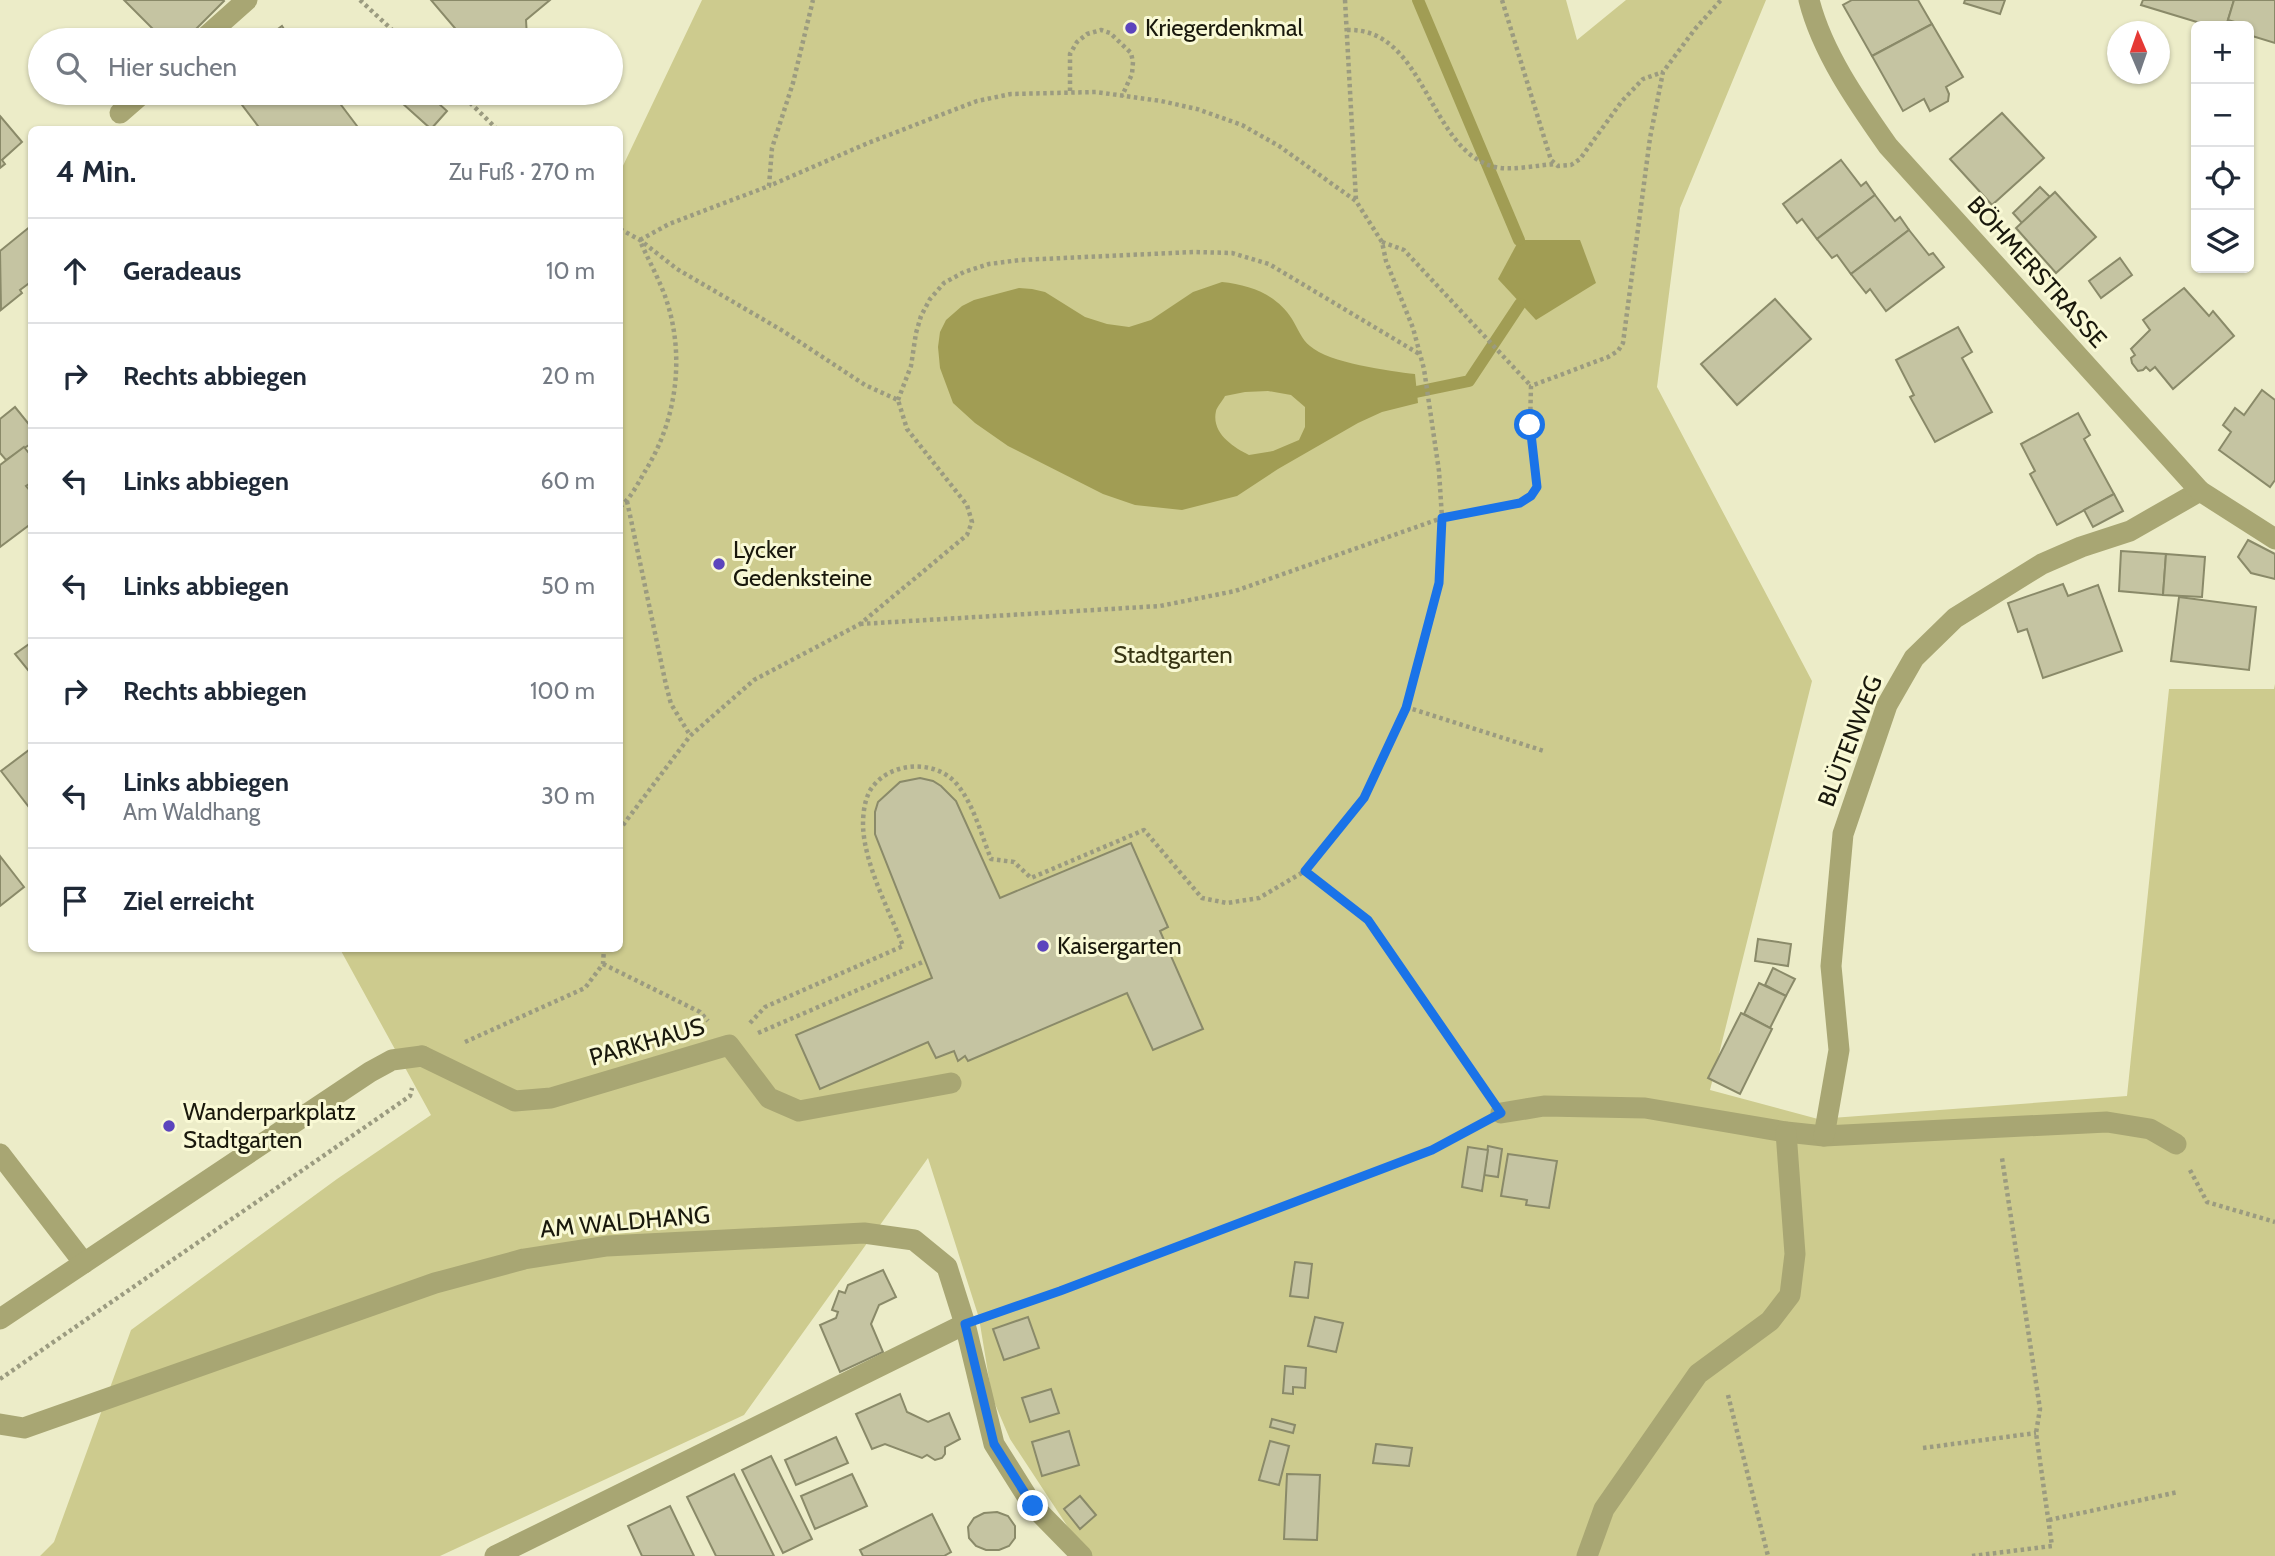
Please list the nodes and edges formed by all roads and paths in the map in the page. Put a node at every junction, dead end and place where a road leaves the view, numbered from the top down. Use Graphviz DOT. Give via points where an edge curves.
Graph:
graph roads {
  1 [pos="247,0"];
  2 [pos="360,0"];
  3 [pos="813,0"];
  4 [pos="1345,0"];
  5 [pos="1502,0"];
  6 [pos="1721,0"];
  7 [pos="1809,0"];
  8 [pos="216,28"];
  9 [pos="390,28"];
  10 [pos="1347,30"];
  11 [pos="1663,72"];
  12 [pos="1070,91"];
  13 [pos="1122,96"];
  14 [pos="129,105"];
  15 [pos="472,105"];
  16 [pos="120,113"];
  17 [pos="494,126"];
  18 [pos="1556,164"];
  19 [pos="769,186"];
  20 [pos="1356,201"];
  21 [pos="623,231"];
  22 [pos="640,240"];
  23 [pos="1382,242"];
  24 [pos="1421,356"];
  25 [pos="1531,386"];
  26 [pos="898,401"];
  27 [pos="2200,491"];
  28 [pos="627,501"];
  29 [pos="623,504"];
  30 [pos="1442,518"];
  31 [pos="2275,539"];
  32 [pos="860,624"];
  33 [pos="1406,708"];
  34 [pos="690,736"];
  35 [pos="1544,751"];
  36 [pos="623,825"];
  37 [pos="1305,871"];
  38 [pos="604,952"];
  39 [pos="925,961"];
  40 [pos="603,964"];
  41 [pos="700,1012"];
  42 [pos="729,1045"];
  43 [pos="422,1056"];
  44 [pos="951,1083"];
  45 [pos="1501,1113"];
  46 [pos="1997,1126"];
  47 [pos="1786,1132"];
  48 [pos="1824,1136"];
  49 [pos="2176,1144"];
  50 [pos="0,1154"];
  51 [pos="2275,1222"];
  52 [pos="83,1263"];
  53 [pos="0,1319"];
  54 [pos="965,1324"];
  55 [pos="0,1379"];
  56 [pos="1728,1395"];
  57 [pos="0,1424"];
  58 [pos="2036,1433"];
  59 [pos="1923,1448"];
  60 [pos="2178,1492"];
  61 [pos="2049,1520"];
  62 [pos="495,1556"];
  63 [pos="1082,1556"];
  64 [pos="1587,1556"];
  65 [pos="1768,1556"];
  66 [pos="1972,1556"];
  1 -- 8 [label="street"];
  2 -- 9 [label="path"];
  3 -- 19 [label="path" via="772,148"];
  4 -- 10 [label="path"];
  5 -- 18 [label="path"];
  6 -- 11 [label="path"];
  7 -- 27 [label="street, BÖHMERSTRASSE" via="1851,93 1888,146"];
  10 -- 18 [label="path" via="1375,34 1393,47 1466,150 1483,162 1498,168"];
  10 -- 20 [label="path"];
  11 -- 18 [label="path" via="1643,79 1622,101 1580,159 1570,165"];
  11 -- 25 [label="path" via="1623,342 1608,357"];
  12 -- 13 [label="path"];
  12 -- 13 [label="path" via="1070,54 1087,34 1101,30 1131,53 1132,74"];
  12 -- 19 [label="path" via="978,101"];
  13 -- 20 [label="path" via="1161,100 1242,125"];
  14 -- 16 [label="street"];
  15 -- 17 [label="path"];
  19 -- 22 [label="path" via="669,223"];
  20 -- 23 [label="path"];
  21 -- 22 [label="path"];
  22 -- 26 [label="path" via="677,269"];
  22 -- 28 [label="path" via="665,296 676,341 676,378 671,415 653,458"];
  23 -- 24 [label="path"];
  23 -- 25 [label="path" via="1404,250"];
  24 -- 26 [label="path" via="1269,264 1232,253 1020,260 964,272 944,283 930,299"];
  24 -- 30 [label="path"];
  25 -- 30 [label="path" via="1537,487 1531,496 1520,503"];
  26 -- 32 [label="path" via="907,429 967,505 972,522 967,535"];
  27 -- 31 [label="street, BÖHMERSTRASSE"];
  27 -- 48 [label="street, BLÜTENWEG" via="2130,531 2042,564 1955,618 1913,658 1887,705 1843,834 1831,966 1839,1050"];
  28 -- 29 [label="path"];
  28 -- 34 [label="path" via="671,704"];
  30 -- 32 [label="path" via="1236,591 1160,606"];
  30 -- 33 [label="path" via="1439,583"];
  32 -- 34 [label="path" via="754,680"];
  33 -- 35 [label="path"];
  33 -- 37 [label="path" via="1364,798"];
  34 -- 36 [label="path"];
  37 -- 42 [label="path" via="1259,898 1227,903 1202,898 1144,830 1031,878 1014,862 991,859 966,798 954,781 926,767 906,766 872,786 863,826 866,850 903,946 765,1007"];
  37 -- 45 [label="path" via="1368,920"];
  38 -- 40 [label="path"];
  39 -- 42 [label="path"];
  40 -- 41 [label="path"];
  40 -- 43 [label="path" via="585,988 477,1039"];
  42 -- 43 [label="street, PARKHAUS" via="551,1098 515,1101"];
  42 -- 44 [label="street, PARKHAUS" via="769,1098 799,1111"];
  43 -- 52 [label="street" via="392,1060 370,1072"];
  43 -- 55 [label="path" via="410,1096"];
  45 -- 47 [label="street" via="1544,1106 1645,1108"];
  45 -- 54 [label="path" via="1432,1150"];
  46 -- 48 [label="street"];
  46 -- 49 [label="street" via="2107,1122 2150,1129"];
  46 -- 58 [label="path" via="2040,1409"];
  47 -- 48 [label="street"];
  47 -- 64 [label="street" via="1795,1254 1790,1295 1770,1321 1698,1374 1604,1509"];
  49 -- 51 [label="path" via="2207,1202"];
  50 -- 52 [label="street"];
  52 -- 53 [label="street"];
  54 -- 57 [label="street, AM WALDHANG" via="947,1267 914,1240 864,1233 607,1246 524,1259 435,1283 24,1428"];
  54 -- 62 [label="street"];
  54 -- 63 [label="street, AM WALDHANG" via="994,1444 1033,1506"];
  56 -- 65 [label="path"];
  58 -- 59 [label="path"];
  58 -- 61 [label="path"];
  60 -- 61 [label="path"];
  61 -- 66 [label="path" via="2052,1546"];
}
